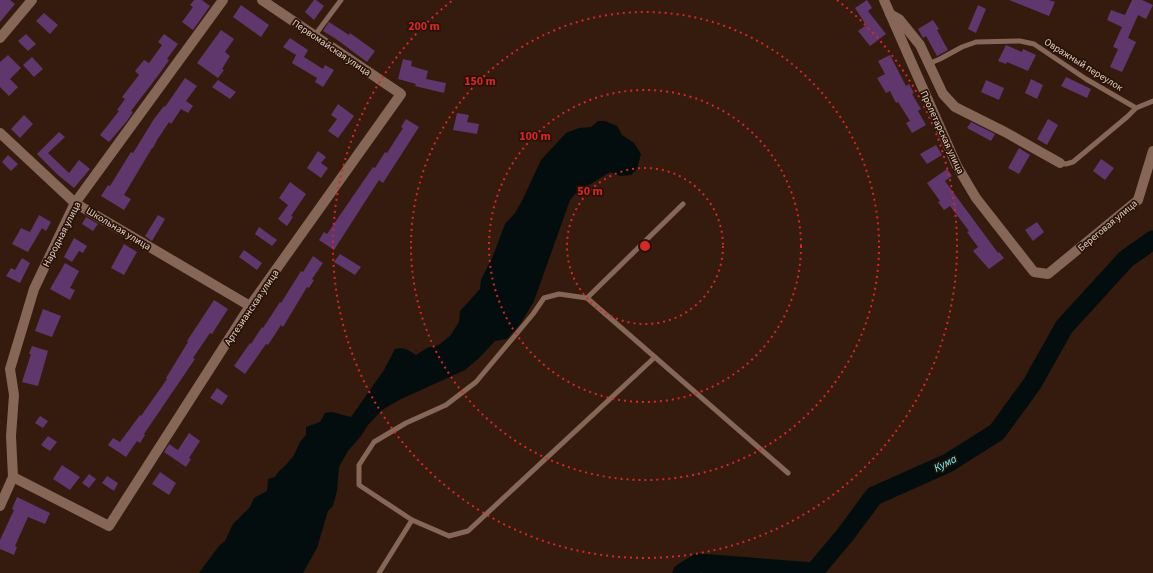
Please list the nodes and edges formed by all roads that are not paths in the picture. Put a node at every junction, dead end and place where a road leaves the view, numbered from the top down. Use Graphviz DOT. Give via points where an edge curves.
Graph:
graph roads {
  1 [pos="32,0"];
  2 [pos="223,0"];
  3 [pos="262,0"];
  4 [pos="341,0"];
  5 [pos="884,0"];
  6 [pos="890,14"];
  7 [pos="315,35"];
  8 [pos="0,38"];
  9 [pos="928,64"];
  10 [pos="401,94"];
  11 [pos="1153,101"];
  12 [pos="1136,108"];
  13 [pos="0,133"];
  14 [pos="1153,151"];
  15 [pos="1060,163"];
  16 [pos="76,203"];
  17 [pos="683,204"];
  18 [pos="1034,272"];
  19 [pos="587,298"];
  20 [pos="250,306"];
  21 [pos="655,357"];
  22 [pos="5,368"];
  23 [pos="788,473"];
  24 [pos="13,477"];
  25 [pos="0,506"];
  26 [pos="412,520"];
  27 [pos="379,573"];
  1 -- 8 [label="street"];
  2 -- 16 [label="street, Народная улица"];
  3 -- 7 [label="street, Первомайская улица"];
  4 -- 7 [label="lane"];
  5 -- 6 [label="street, Пролетарская улица"];
  6 -- 9 [label="street" via="899,19 920,45"];
  6 -- 18 [label="street, Пролетарская улица" via="957,166 976,198"];
  7 -- 10 [label="street, Первомайская улица"];
  9 -- 12 [label="lane, Овражный переулок" via="962,46 976,42 1020,41 1034,44 1086,79"];
  9 -- 15 [label="street" via="943,94 955,107"];
  10 -- 20 [label="street, Артезианская улица"];
  11 -- 12 [label="lane"];
  12 -- 15 [label="lane" via="1073,162"];
  13 -- 16 [label="street, Школьная улица"];
  14 -- 18 [label="street, Береговая улица" via="1138,200 1048,274"];
  16 -- 20 [label="street, Школьная улица"];
  16 -- 22 [label="street, Народная улица" via="34,289"];
  17 -- 19 [label="lane"];
  19 -- 21 [label="lane"];
  19 -- 26 [label="lane" via="559,294 544,298 476,382 446,405 406,423 374,442 359,465 359,484"];
  20 -- 24 [label="street, Артезианская улица" via="109,526"];
  21 -- 23 [label="lane"];
  21 -- 26 [label="lane" via="468,531 449,536"];
  22 -- 24 [label="street, Народная улица" via="14,395 11,436"];
  24 -- 25 [label="street, Народная улица"];
  26 -- 27 [label="lane"];
}
